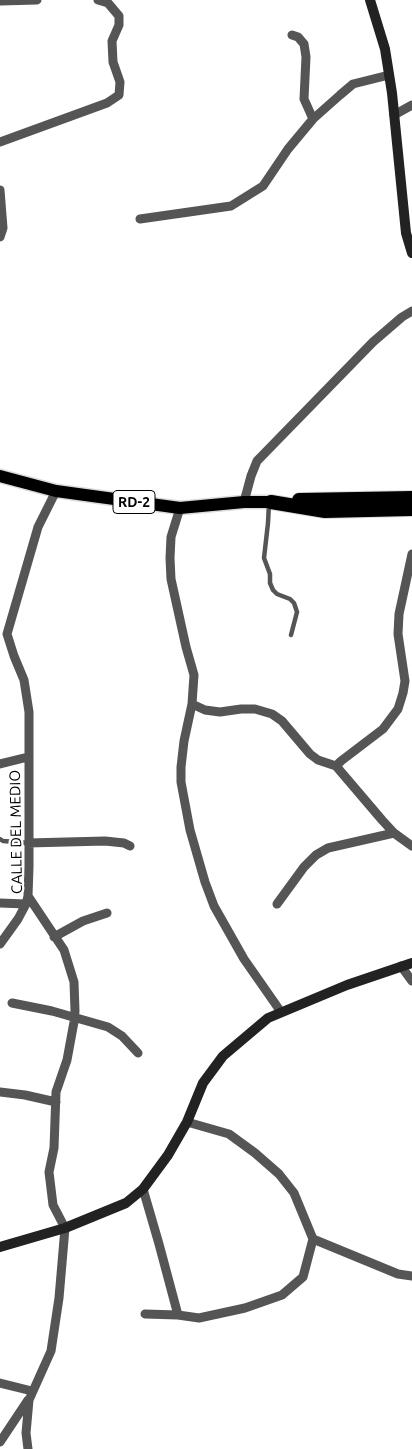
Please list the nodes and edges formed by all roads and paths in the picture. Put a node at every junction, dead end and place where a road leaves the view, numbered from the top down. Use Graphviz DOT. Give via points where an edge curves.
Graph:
graph roads {
  1 [pos="37,0"];
  2 [pos="98,0"];
  3 [pos="370,0"];
  4 [pos="0,1"];
  5 [pos="292,35"];
  6 [pos="389,75"];
  7 [pos="412,106"];
  8 [pos="394,115"];
  9 [pos="313,119"];
  10 [pos="0,142"];
  11 [pos="0,190"];
  12 [pos="140,219"];
  13 [pos="0,237"];
  14 [pos="412,253"];
  15 [pos="412,311"];
  16 [pos="0,476"];
  17 [pos="56,491"];
  18 [pos="412,498"];
  19 [pos="244,502"];
  20 [pos="270,502"];
  21 [pos="180,508"];
  22 [pos="412,509"];
  23 [pos="412,554"];
  24 [pos="291,635"];
  25 [pos="192,704"];
  26 [pos="28,757"];
  27 [pos="0,764"];
  28 [pos="336,766"];
  29 [pos="394,833"];
  30 [pos="0,839"];
  31 [pos="28,843"];
  32 [pos="130,846"];
  33 [pos="412,846"];
  34 [pos="27,900"];
  35 [pos="0,903"];
  36 [pos="277,904"];
  37 [pos="107,913"];
  38 [pos="54,937"];
  39 [pos="0,944"];
  40 [pos="412,963"];
  41 [pos="401,966"];
  42 [pos="412,981"];
  43 [pos="12,1003"];
  44 [pos="281,1012"];
  45 [pos="75,1017"];
  46 [pos="138,1053"];
  47 [pos="0,1092"];
  48 [pos="56,1102"];
  49 [pos="187,1122"];
  50 [pos="143,1189"];
  51 [pos="65,1228"];
  52 [pos="313,1239"];
  53 [pos="0,1247"];
  54 [pos="412,1276"];
  55 [pos="145,1314"];
  56 [pos="178,1315"];
  57 [pos="0,1383"];
  58 [pos="30,1396"];
  59 [pos="0,1442"];
  60 [pos="28,1449"];
  1 -- 4 [label="street"];
  2 -- 10 [label="street" via="108,3 119,16 112,41 113,62 120,82 119,95 107,103"];
  3 -- 6 [label="main road"];
  5 -- 9 [label="street" via="304,44 304,99"];
  6 -- 8 [label="main road"];
  6 -- 9 [label="street" via="353,84"];
  7 -- 8 [label="street"];
  8 -- 14 [label="main road" via="406,233"];
  9 -- 12 [label="street" via="263,186 231,206"];
  11 -- 13 [label="street" via="3,228"];
  15 -- 19 [label="street" via="373,342 257,460"];
  16 -- 17 [label="main road, RD-2"];
  17 -- 21 [label="main road, RD-2"];
  17 -- 26 [label="street, CALLE DEL MEDIO" via="38,527 7,634 24,680"];
  18 -- 20 [label="highway, RD-2"];
  19 -- 20 [label="main road, RD-2"];
  19 -- 21 [label="main road, RD-2"];
  20 -- 22 [label="highway, RD-2" via="325,511"];
  20 -- 24 [label="lane" via="264,558 273,590 294,603 297,612"];
  21 -- 25 [label="street" via="171,537 171,579 194,676"];
  23 -- 28 [label="street" via="399,614 398,634 405,681 398,709 384,729"];
  25 -- 28 [label="street" via="220,712 255,709 272,714 310,754"];
  25 -- 44 [label="street" via="184,741 181,782 205,882 230,936"];
  26 -- 27 [label="street"];
  26 -- 31 [label="street, CALLE DEL MEDIO"];
  28 -- 29 [label="street"];
  29 -- 33 [label="street"];
  29 -- 36 [label="street" via="328,848 316,855"];
  30 -- 31 [label="lane"];
  31 -- 32 [label="street" via="105,841"];
  31 -- 34 [label="street, CALLE DEL MEDIO"];
  34 -- 35 [label="street"];
  34 -- 38 [label="street, CALLE DEL MEDIO"];
  34 -- 39 [label="street"];
  37 -- 38 [label="street" via="83,921"];
  38 -- 45 [label="street, CALLE DEL MEDIO" via="64,950 74,982"];
  40 -- 41 [label="main road"];
  41 -- 42 [label="street"];
  41 -- 44 [label="main road"];
  43 -- 45 [label="street"];
  44 -- 49 [label="main road" via="268,1018 223,1056 203,1083"];
  45 -- 46 [label="street" via="108,1027"];
  45 -- 48 [label="street, CALLE DEL MEDIO"];
  47 -- 48 [label="street"];
  48 -- 51 [label="street, CALLE DEL MEDIO" via="54,1148 49,1172 53,1205"];
  49 -- 50 [label="main road"];
  49 -- 52 [label="street" via="229,1134 279,1174 294,1193"];
  50 -- 51 [label="main road" via="126,1203"];
  50 -- 56 [label="street"];
  51 -- 53 [label="main road"];
  51 -- 58 [label="street" via="51,1350"];
  52 -- 54 [label="street" via="398,1274"];
  52 -- 56 [label="street" via="303,1277 282,1295 245,1308 199,1318"];
  55 -- 56 [label="street"];
  57 -- 58 [label="street"];
  58 -- 59 [label="street"];
  58 -- 60 [label="street" via="26,1433"];
}
